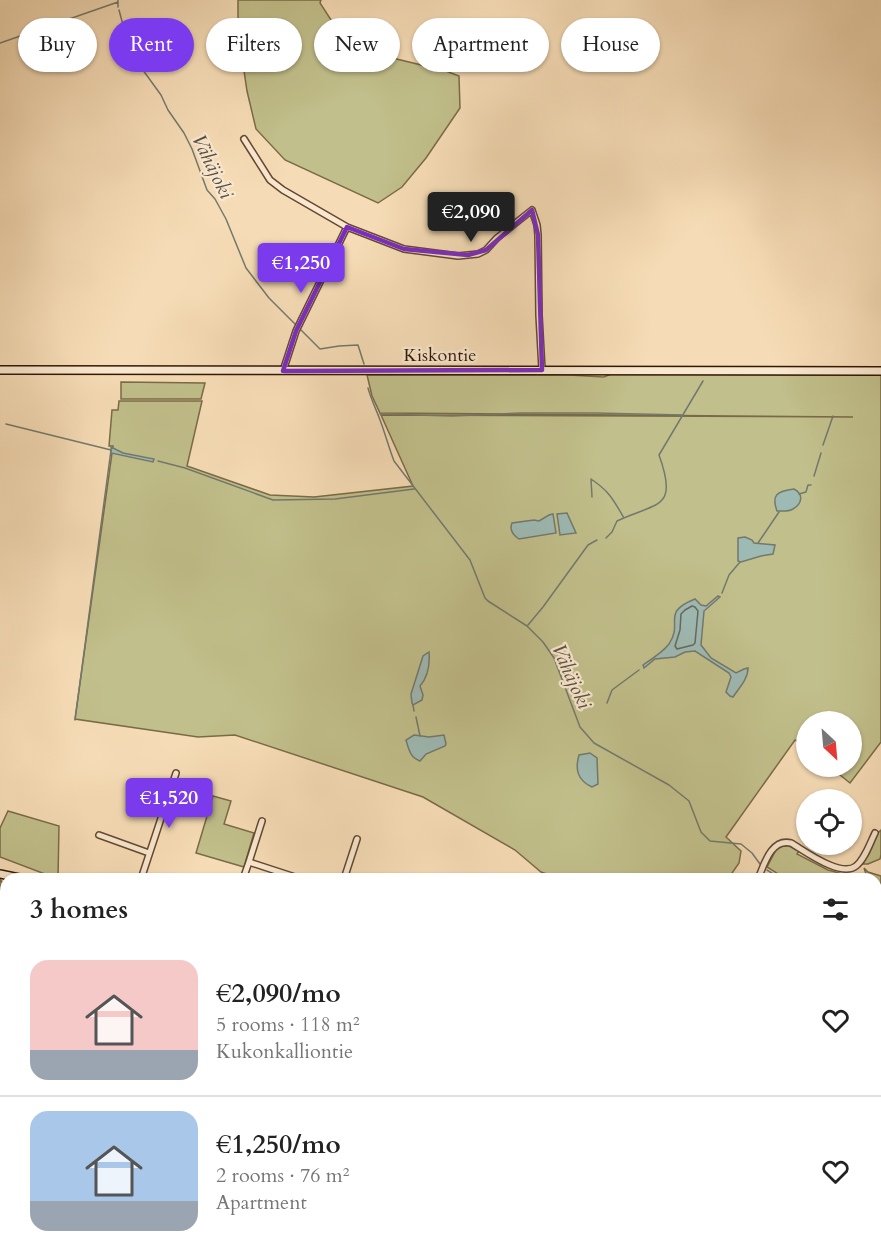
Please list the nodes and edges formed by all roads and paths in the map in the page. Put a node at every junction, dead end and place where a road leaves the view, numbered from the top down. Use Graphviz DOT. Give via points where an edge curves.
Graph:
graph roads {
  1 [pos="244,139"];
  2 [pos="347,227"];
  3 [pos="0,370"];
  4 [pos="542,370"];
  5 [pos="283,371"];
  6 [pos="881,371"];
  7 [pos="176,773"];
  8 [pos="262,821"];
  9 [pos="875,833"];
  10 [pos="99,835"];
  11 [pos="357,840"];
  12 [pos="149,853"];
  13 [pos="249,862"];
  14 [pos="143,873"];
  15 [pos="245,873"];
  16 [pos="283,873"];
  17 [pos="346,873"];
  18 [pos="761,873"];
  1 -- 2 [label="street" via="270,180"];
  2 -- 4 [label="street" via="404,249 458,256 486,250 532,210 538,234"];
  2 -- 5 [label="street" via="296,331"];
  3 -- 5 [label="main road, Kiskontie"];
  4 -- 5 [label="main road, Kiskontie"];
  4 -- 6 [label="main road, Kiskontie"];
  7 -- 12 [label="street"];
  8 -- 13 [label="street"];
  9 -- 18 [label="street" via="855,867 844,870 830,865 787,842 776,845"];
  10 -- 12 [label="street"];
  11 -- 17 [label="street"];
  12 -- 14 [label="street"];
  13 -- 15 [label="street"];
  13 -- 16 [label="street"];
}
